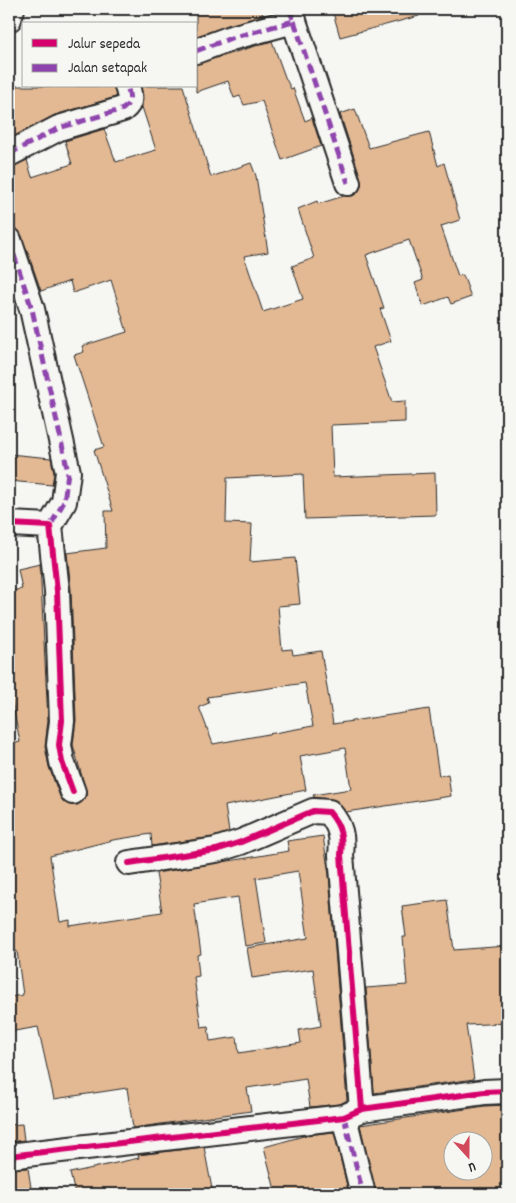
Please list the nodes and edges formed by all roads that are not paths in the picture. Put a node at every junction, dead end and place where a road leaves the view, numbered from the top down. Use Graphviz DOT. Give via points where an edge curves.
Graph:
graph roads {
  1 [pos="12,9"];
  2 [pos="292,15"];
  3 [pos="9,20"];
  4 [pos="198,50"];
  5 [pos="128,88"];
  6 [pos="9,154"];
  7 [pos="348,183"];
  8 [pos="9,240"];
  9 [pos="9,524"];
  10 [pos="50,526"];
  11 [pos="74,792"];
  12 [pos="129,863"];
  13 [pos="507,1091"];
  14 [pos="353,1113"];
  15 [pos="9,1156"];
  16 [pos="363,1194"];
  1 -- 3 [label="street"];
  2 -- 4 [label="street"];
  2 -- 7 [label="street"];
  5 -- 6 [label="street" via="131,98 123,109 59,128"];
  8 -- 10 [label="street" via="32,308 68,472 64,502"];
  9 -- 10 [label="street"];
  10 -- 11 [label="street" via="57,591 62,721 59,745"];
  12 -- 14 [label="street" via="216,850 313,811 329,812 339,823"];
  13 -- 14 [label="street"];
  14 -- 15 [label="street"];
  14 -- 16 [label="street"];
}
